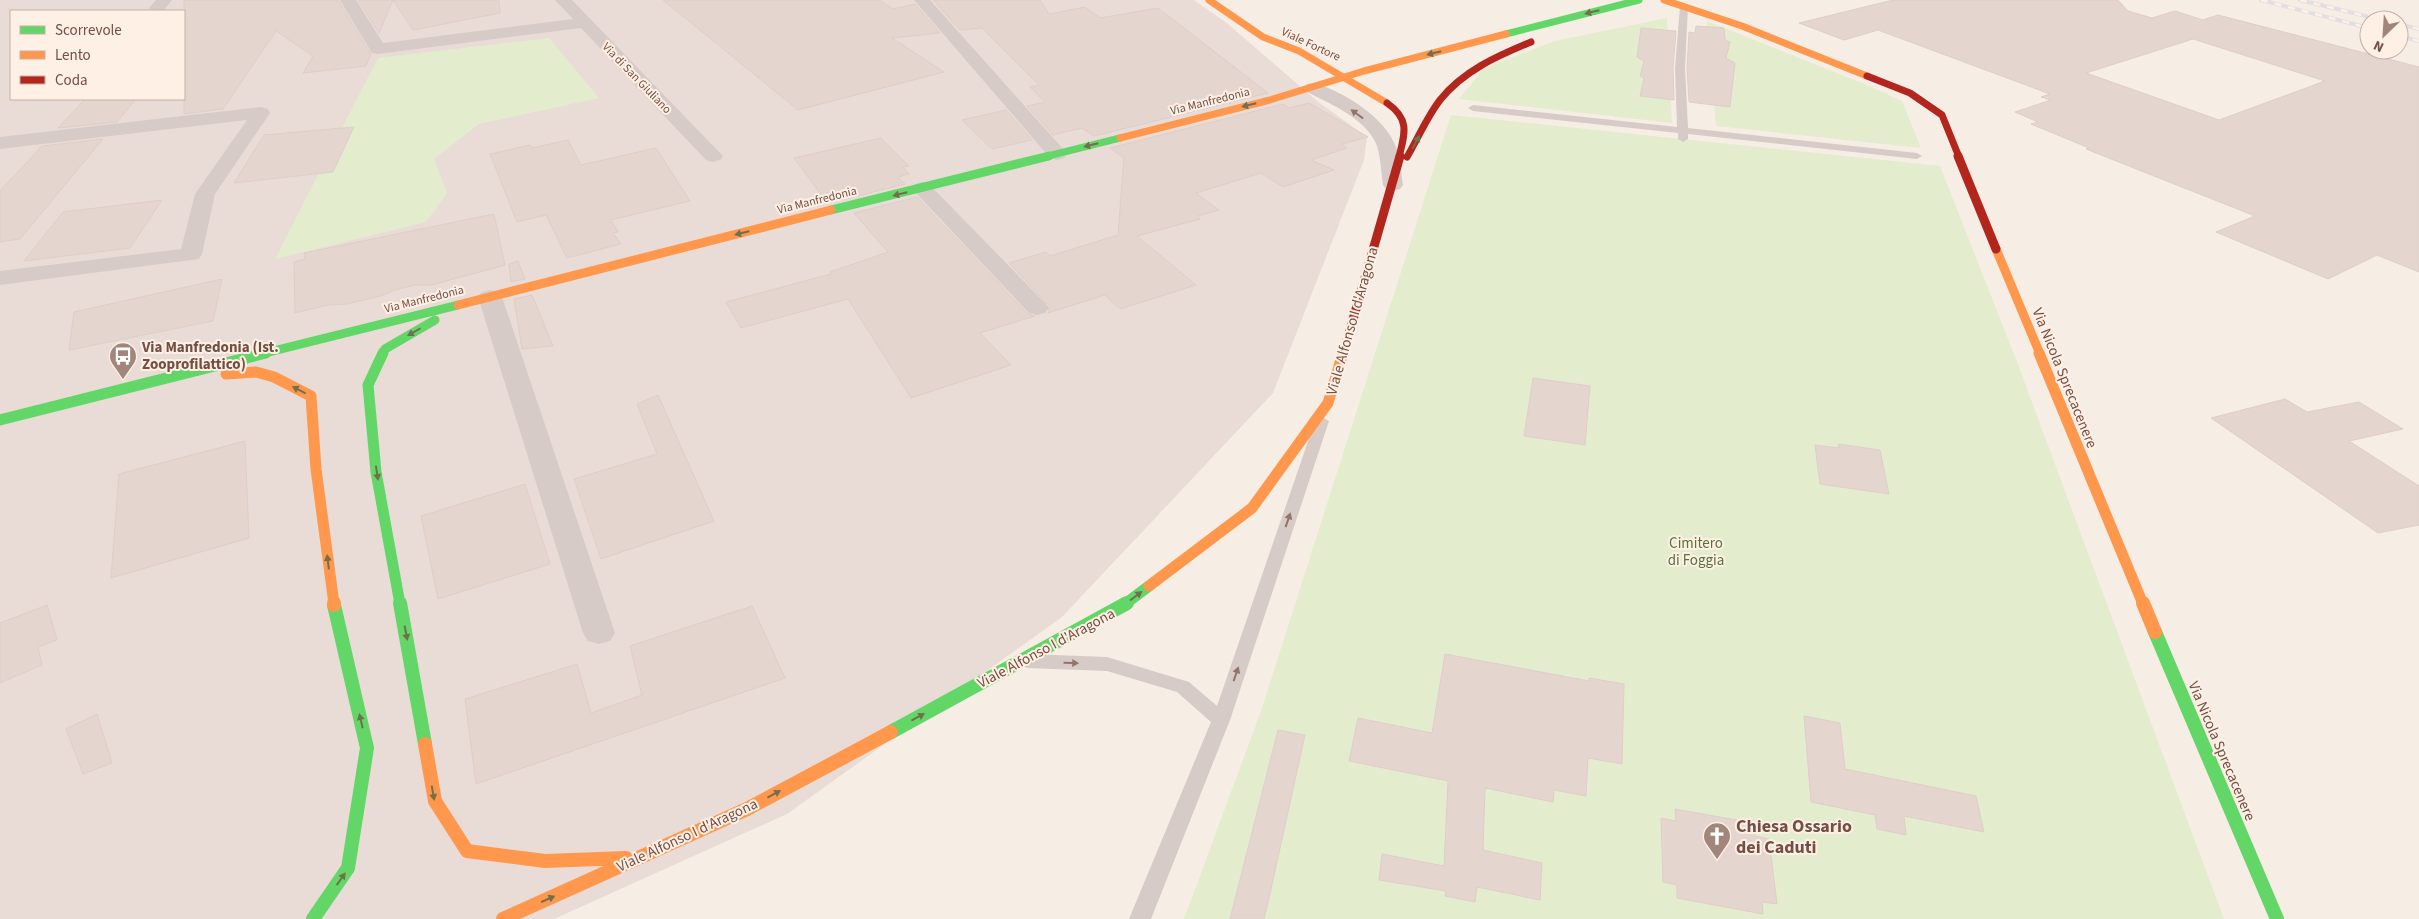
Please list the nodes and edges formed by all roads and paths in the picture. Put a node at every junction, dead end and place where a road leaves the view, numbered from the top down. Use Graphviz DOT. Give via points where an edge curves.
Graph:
graph roads {
  1 [pos="348,0"];
  2 [pos="563,0"];
  3 [pos="922,0"];
  4 [pos="1210,0"];
  5 [pos="1639,0"];
  6 [pos="1684,4"];
  7 [pos="1660,5"];
  8 [pos="583,23"];
  9 [pos="1263,38"];
  10 [pos="1476,55"];
  11 [pos="1278,57"];
  12 [pos="1410,71"];
  13 [pos="1346,77"];
  14 [pos="1311,82"];
  15 [pos="1358,84"];
  16 [pos="1270,100"];
  17 [pos="1473,108"];
  18 [pos="1683,135"];
  19 [pos="0,143"];
  20 [pos="1057,154"];
  21 [pos="713,156"];
  22 [pos="1918,156"];
  23 [pos="1392,184"];
  24 [pos="922,188"];
  25 [pos="0,278"];
  26 [pos="490,297"];
  27 [pos="1037,308"];
  28 [pos="166,378"];
  29 [pos="1328,403"];
  30 [pos="0,420"];
  31 [pos="600,633"];
  32 [pos="1022,661"];
  33 [pos="1221,720"];
  34 [pos="640,857"];
  35 [pos="313,919"];
  36 [pos="503,919"];
  37 [pos="1140,919"];
  38 [pos="2277,919"];
  1 -- 8 [label="street" via="378,49"];
  2 -- 8 [label="street, Via di San Giuliano"];
  3 -- 20 [label="street"];
  4 -- 9 [label="main road, Viale Fortore"];
  5 -- 13 [label="main road, Via Manfredonia, one-way"];
  6 -- 7 [label="main road"];
  6 -- 18 [label="lane" via="1680,68"];
  6 -- 38 [label="main road, Via Nicola Sprecacenere" via="1910,93 1942,115 2041,362"];
  8 -- 21 [label="street, Via di San Giuliano"];
  9 -- 11 [label="main road, Viale Fortore"];
  9 -- 13 [label="main road, Viale Fortore" via="1299,51"];
  23 -- 10 [label="main road, Viale Alfonso I d'Aragona, one-way" via="1440,99 1464,75 1502,54 1538,40"];
  12 -- 15 [label="main road"];
  13 -- 14 [label="main road, Via Manfredonia"];
  13 -- 15 [label="main road, Viale Alfonso I d'Aragona"];
  14 -- 15 [label="main road, Viale Fortore"];
  14 -- 16 [label="main road, Via Manfredonia"];
  14 -- 16 [label="main road" via="1295,84"];
  23 -- 14 [label="street, Viale Alfonso I d'Aragona, one-way" via="1386,144 1376,127"];
  15 -- 23 [label="main road, Viale Alfonso I d'Aragona" via="1397,110 1406,128"];
  16 -- 20 [label="main road, Via Manfredonia, one-way"];
  17 -- 18 [label="lane"];
  18 -- 22 [label="lane"];
  19 -- 25 [label="street" via="261,113 205,194 191,254"];
  20 -- 24 [label="main road, Via Manfredonia"];
  23 -- 29 [label="main road, Viale Alfonso I d'Aragona"];
  24 -- 26 [label="main road, Via Manfredonia, one-way"];
  24 -- 27 [label="street"];
  26 -- 28 [label="main road, Via Manfredonia"];
  26 -- 31 [label="street"];
  26 -- 34 [label="main road, one-way" via="437,319 386,348 368,385 376,472 435,801 467,851 545,861"];
  28 -- 30 [label="main road, Via Manfredonia"];
  35 -- 28 [label="main road, one-way" via="348,868 367,748 334,607 316,469 311,396 274,377 256,372"];
  32 -- 29 [label="main road, Viale Alfonso I d'Aragona, one-way" via="1120,608 1252,508"];
  33 -- 29 [label="lane, one-way"];
  32 -- 33 [label="lane, one-way" via="1107,664 1182,687"];
  34 -- 32 [label="main road, Viale Alfonso I d'Aragona, one-way" via="747,809"];
  33 -- 37 [label="lane"];
  36 -- 34 [label="main road, Viale Alfonso I d'Aragona, one-way"];
}
